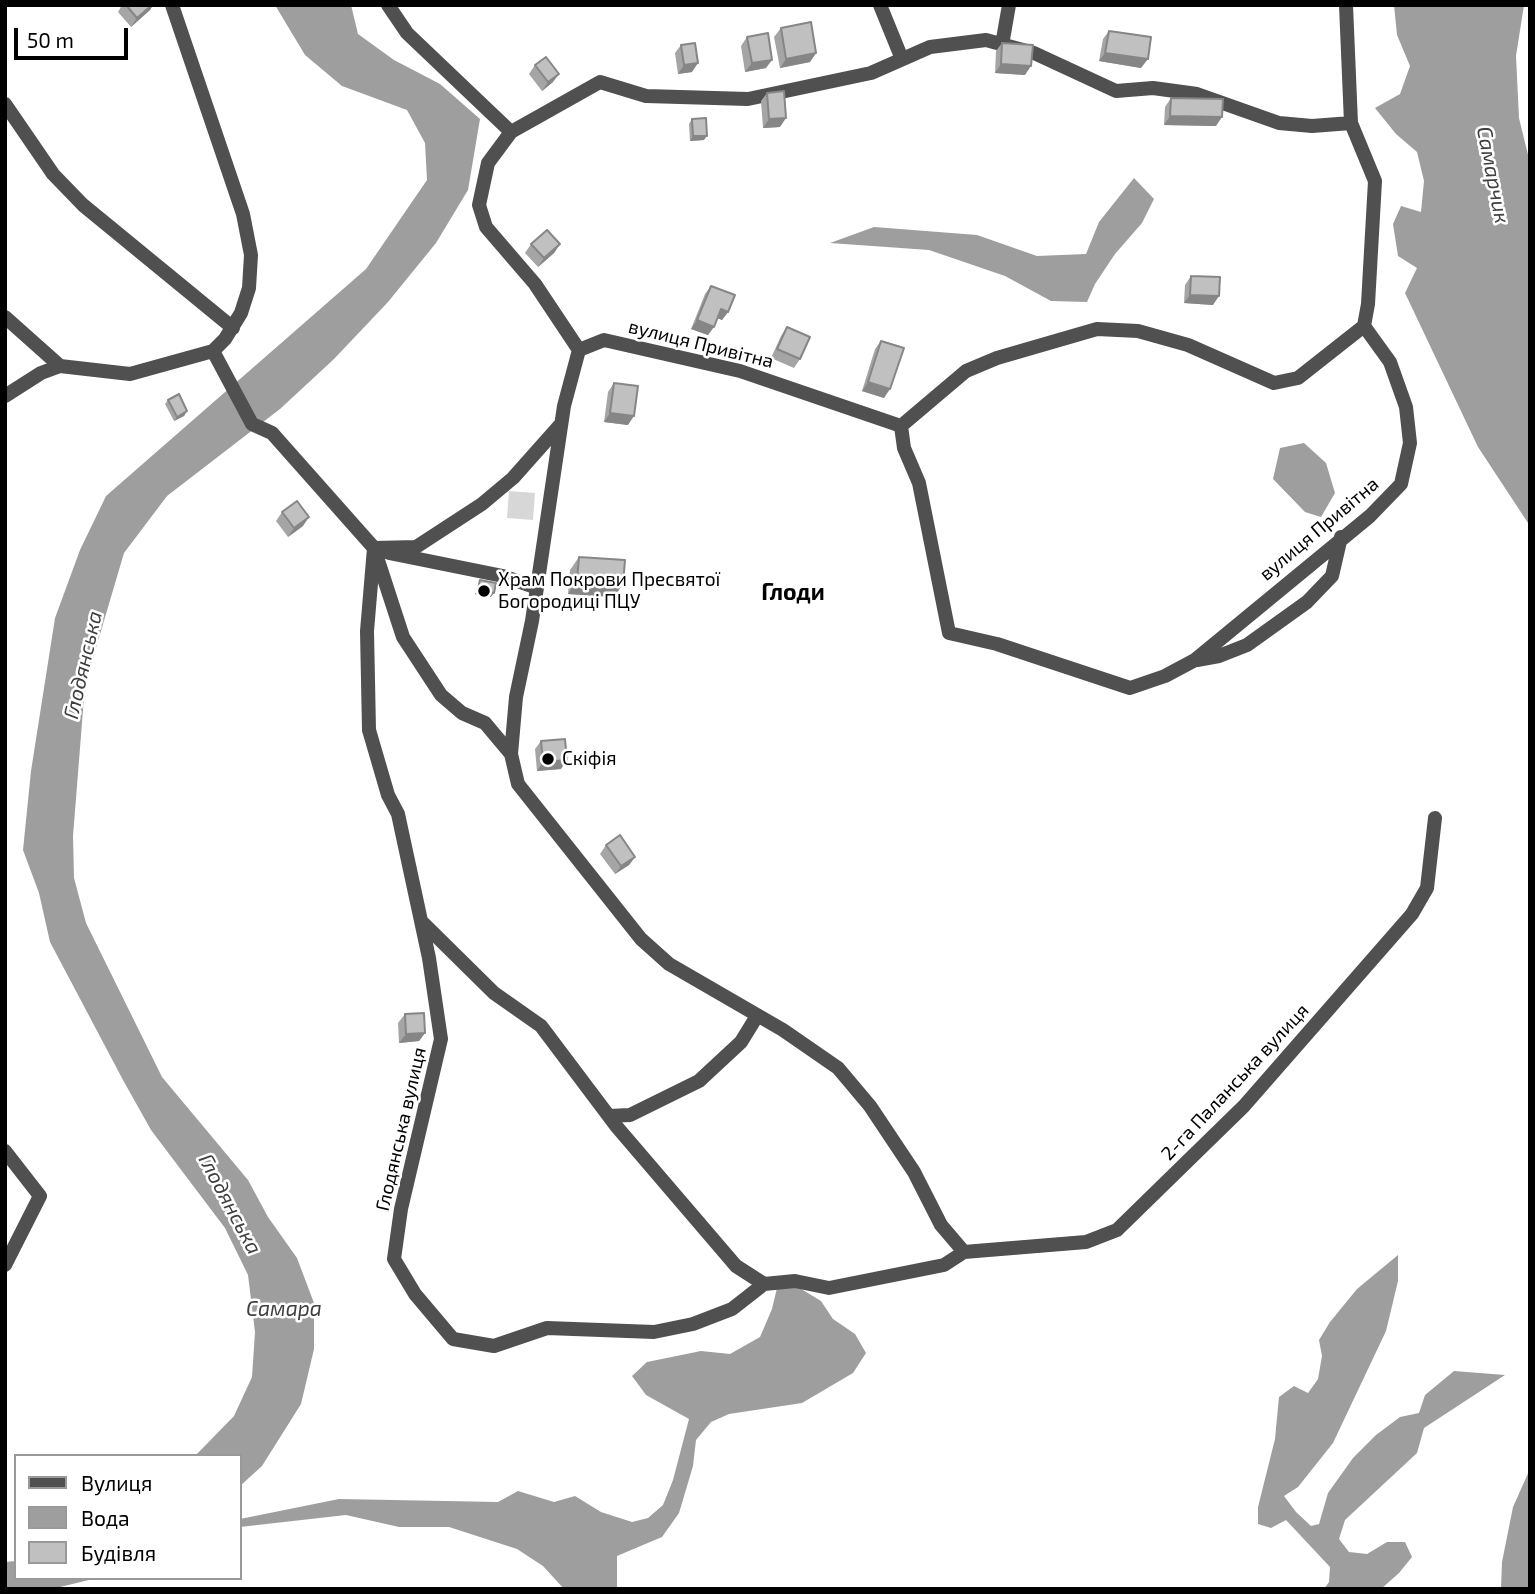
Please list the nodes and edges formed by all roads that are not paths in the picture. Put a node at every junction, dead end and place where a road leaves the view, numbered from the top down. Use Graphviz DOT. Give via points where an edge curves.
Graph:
graph roads {
  1 [pos="172,5"];
  2 [pos="388,5"];
  3 [pos="880,5"];
  4 [pos="1009,5"];
  5 [pos="1346,5"];
  6 [pos="1002,45"];
  7 [pos="902,59"];
  8 [pos="5,104"];
  9 [pos="1351,123"];
  10 [pos="511,132"];
  11 [pos="5,317"];
  12 [pos="1364,326"];
  13 [pos="233,328"];
  14 [pos="213,351"];
  15 [pos="579,351"];
  16 [pos="60,366"];
  17 [pos="5,396"];
  18 [pos="562,423"];
  19 [pos="901,426"];
  20 [pos="1341,537"];
  21 [pos="374,548"];
  22 [pos="537,588"];
  23 [pos="1195,660"];
  24 [pos="511,754"];
  25 [pos="1435,818"];
  26 [pos="421,921"];
  27 [pos="757,1016"];
  28 [pos="609,1116"];
  29 [pos="5,1151"];
  30 [pos="964,1252"];
  31 [pos="5,1265"];
  32 [pos="764,1284"];
  1 -- 13 [label="street" via="246,228 251,255 248,288"];
  2 -- 10 [label="street" via="407,33"];
  3 -- 7 [label="street"];
  4 -- 6 [label="street"];
  5 -- 9 [label="street"];
  6 -- 7 [label="street" via="986,40 941,46"];
  6 -- 9 [label="street" via="1034,53 1116,91 1153,88 1197,94 1279,123"];
  7 -- 10 [label="street" via="870,73 748,99 646,96 600,82"];
  8 -- 13 [label="street" via="53,174 83,205"];
  9 -- 12 [label="street" via="1375,181"];
  10 -- 15 [label="street" via="488,163 478,205 486,227 535,284"];
  11 -- 16 [label="street"];
  12 -- 19 [label="street" via="1298,378 1274,383 1188,345 1138,331 1097,329 966,371"];
  12 -- 20 [label="street, вулиця Привітна" via="1390,362 1406,407 1410,443 1401,484"];
  13 -- 14 [label="street"];
  14 -- 16 [label="street" via="130,374"];
  14 -- 21 [label="street" via="252,424 272,433"];
  15 -- 18 [label="street"];
  15 -- 19 [label="street, вулиця Привітна" via="604,340 740,370"];
  16 -- 17 [label="street"];
  18 -- 21 [label="street" via="513,478 482,504 416,547"];
  18 -- 22 [label="street"];
  19 -- 23 [label="street, вулиця Привітна" via="922,496 950,633 1130,688"];
  20 -- 23 [label="street, вулиця Привітна"];
  20 -- 23 [label="street" via="1332,576 1307,603 1247,645"];
  21 -- 22 [label="street" via="503,576"];
  21 -- 24 [label="street" via="403,637 441,695 462,713 485,723"];
  21 -- 26 [label="street, Глодянська вулиця" via="367,631 369,730 398,814"];
  22 -- 24 [label="street" via="516,697"];
  24 -- 27 [label="street" via="518,784 641,939 670,964"];
  25 -- 30 [label="street, 2-га Паланська вулиця" via="1427,888 1412,914 1244,1106 1117,1230 1086,1242"];
  26 -- 28 [label="street" via="494,992 541,1026"];
  26 -- 32 [label="street, Глодянська вулиця" via="441,1039 401,1209 394,1259 415,1294 453,1339 494,1346 547,1328 654,1332 732,1309"];
  27 -- 28 [label="street" via="741,1042 699,1081 631,1115"];
  27 -- 30 [label="street" via="838,1068 870,1106 914,1172 941,1225"];
  28 -- 32 [label="street" via="736,1266"];
  29 -- 31 [label="street" via="40,1196"];
  30 -- 32 [label="street, 2-га Паланська вулиця" via="944,1265 829,1288 795,1281"];
}
